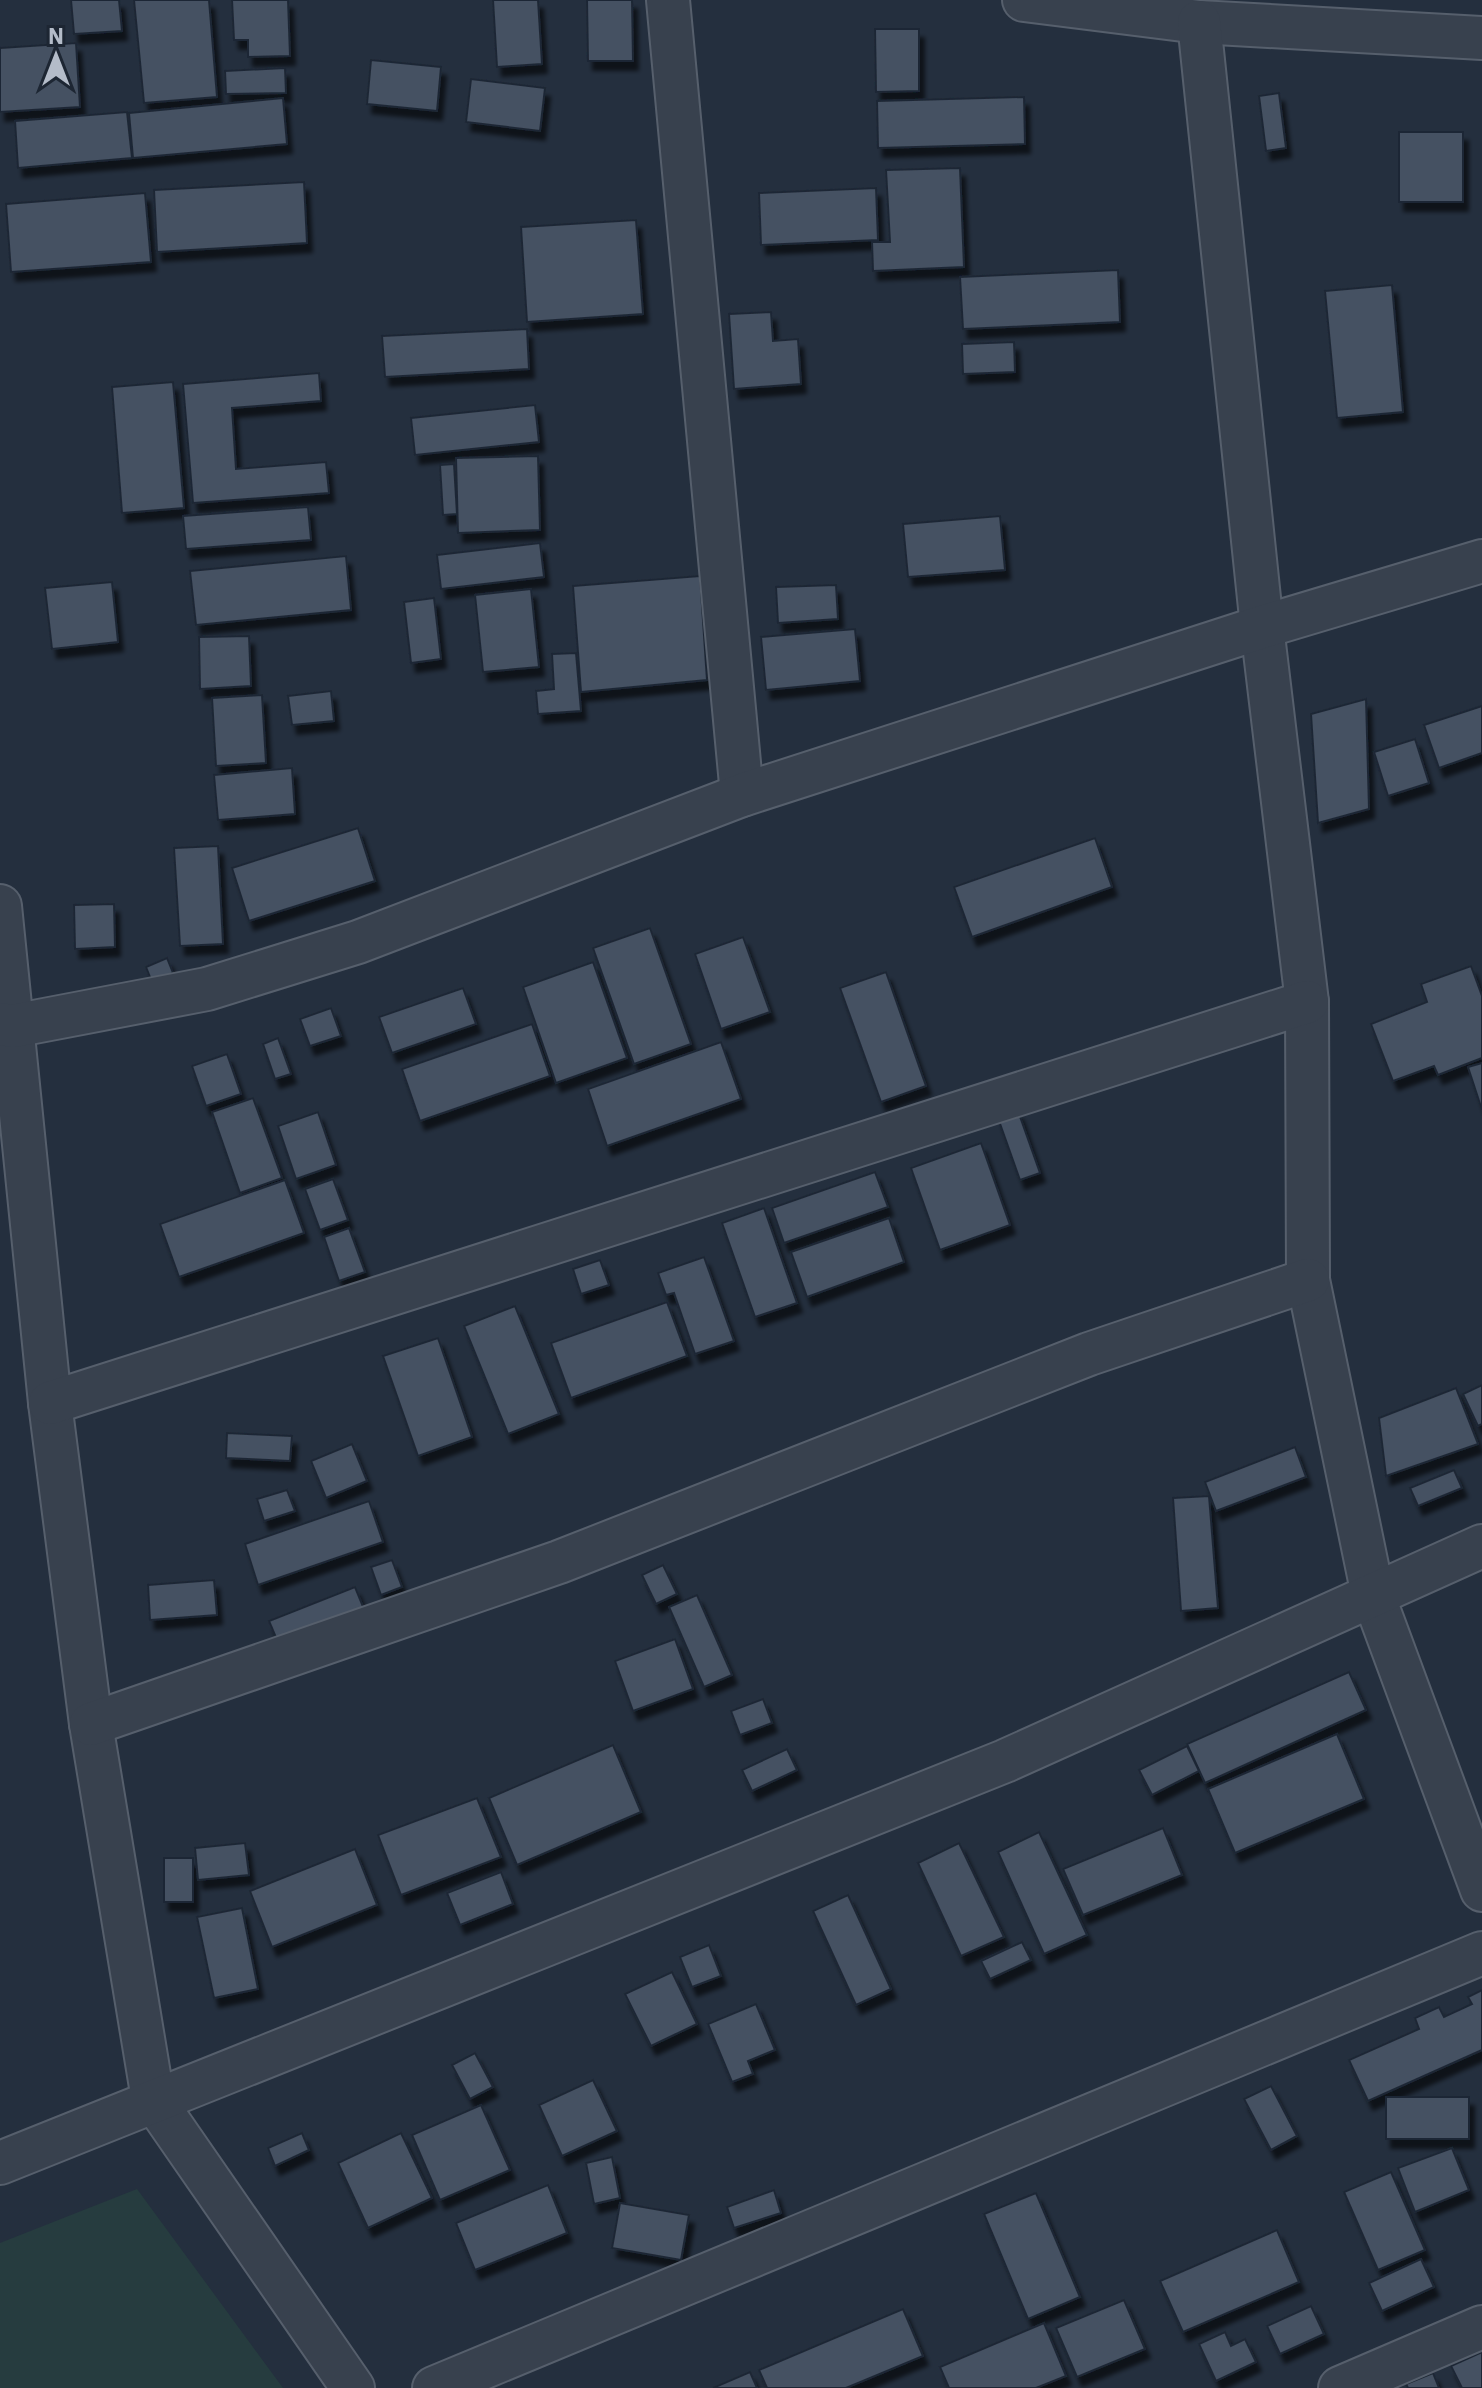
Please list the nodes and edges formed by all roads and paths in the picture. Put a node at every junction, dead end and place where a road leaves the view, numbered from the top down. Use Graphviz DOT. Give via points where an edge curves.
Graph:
graph roads {
  1 [pos="668,0"];
  2 [pos="1024,0"];
  3 [pos="1199,22"];
  4 [pos="1482,38"];
  5 [pos="1482,561"];
  6 [pos="1262,627"];
  7 [pos="742,795"];
  8 [pos="0,906"];
  9 [pos="1307,1002"];
  10 [pos="6,1025"];
  11 [pos="1308,1280"];
  12 [pos="50,1403"];
  13 [pos="1482,1546"];
  14 [pos="1373,1595"];
  15 [pos="91,1724"];
  16 [pos="1482,1890"];
  17 [pos="1482,1953"];
  18 [pos="153,2099"];
  19 [pos="0,2163"];
  20 [pos="1482,2327"];
  21 [pos="353,2388"];
  22 [pos="434,2388"];
  23 [pos="1340,2388"];
  1 -- 7 [label="street"];
  2 -- 3 [label="street"];
  3 -- 4 [label="street"];
  3 -- 6 [label="street"];
  5 -- 6 [label="street"];
  6 -- 7 [label="street"];
  6 -- 9 [label="street"];
  7 -- 10 [label="street" via="358,942 207,989"];
  8 -- 10 [label="street"];
  9 -- 11 [label="street"];
  9 -- 12 [label="street"];
  10 -- 12 [label="street"];
  11 -- 14 [label="street"];
  11 -- 15 [label="street" via="1089,1354 559,1562"];
  12 -- 15 [label="street"];
  13 -- 14 [label="street"];
  14 -- 16 [label="street"];
  14 -- 18 [label="street" via="1005,1761"];
  15 -- 18 [label="street"];
  17 -- 22 [label="street"];
  18 -- 19 [label="street"];
  18 -- 21 [label="street"];
  20 -- 23 [label="street"];
}
